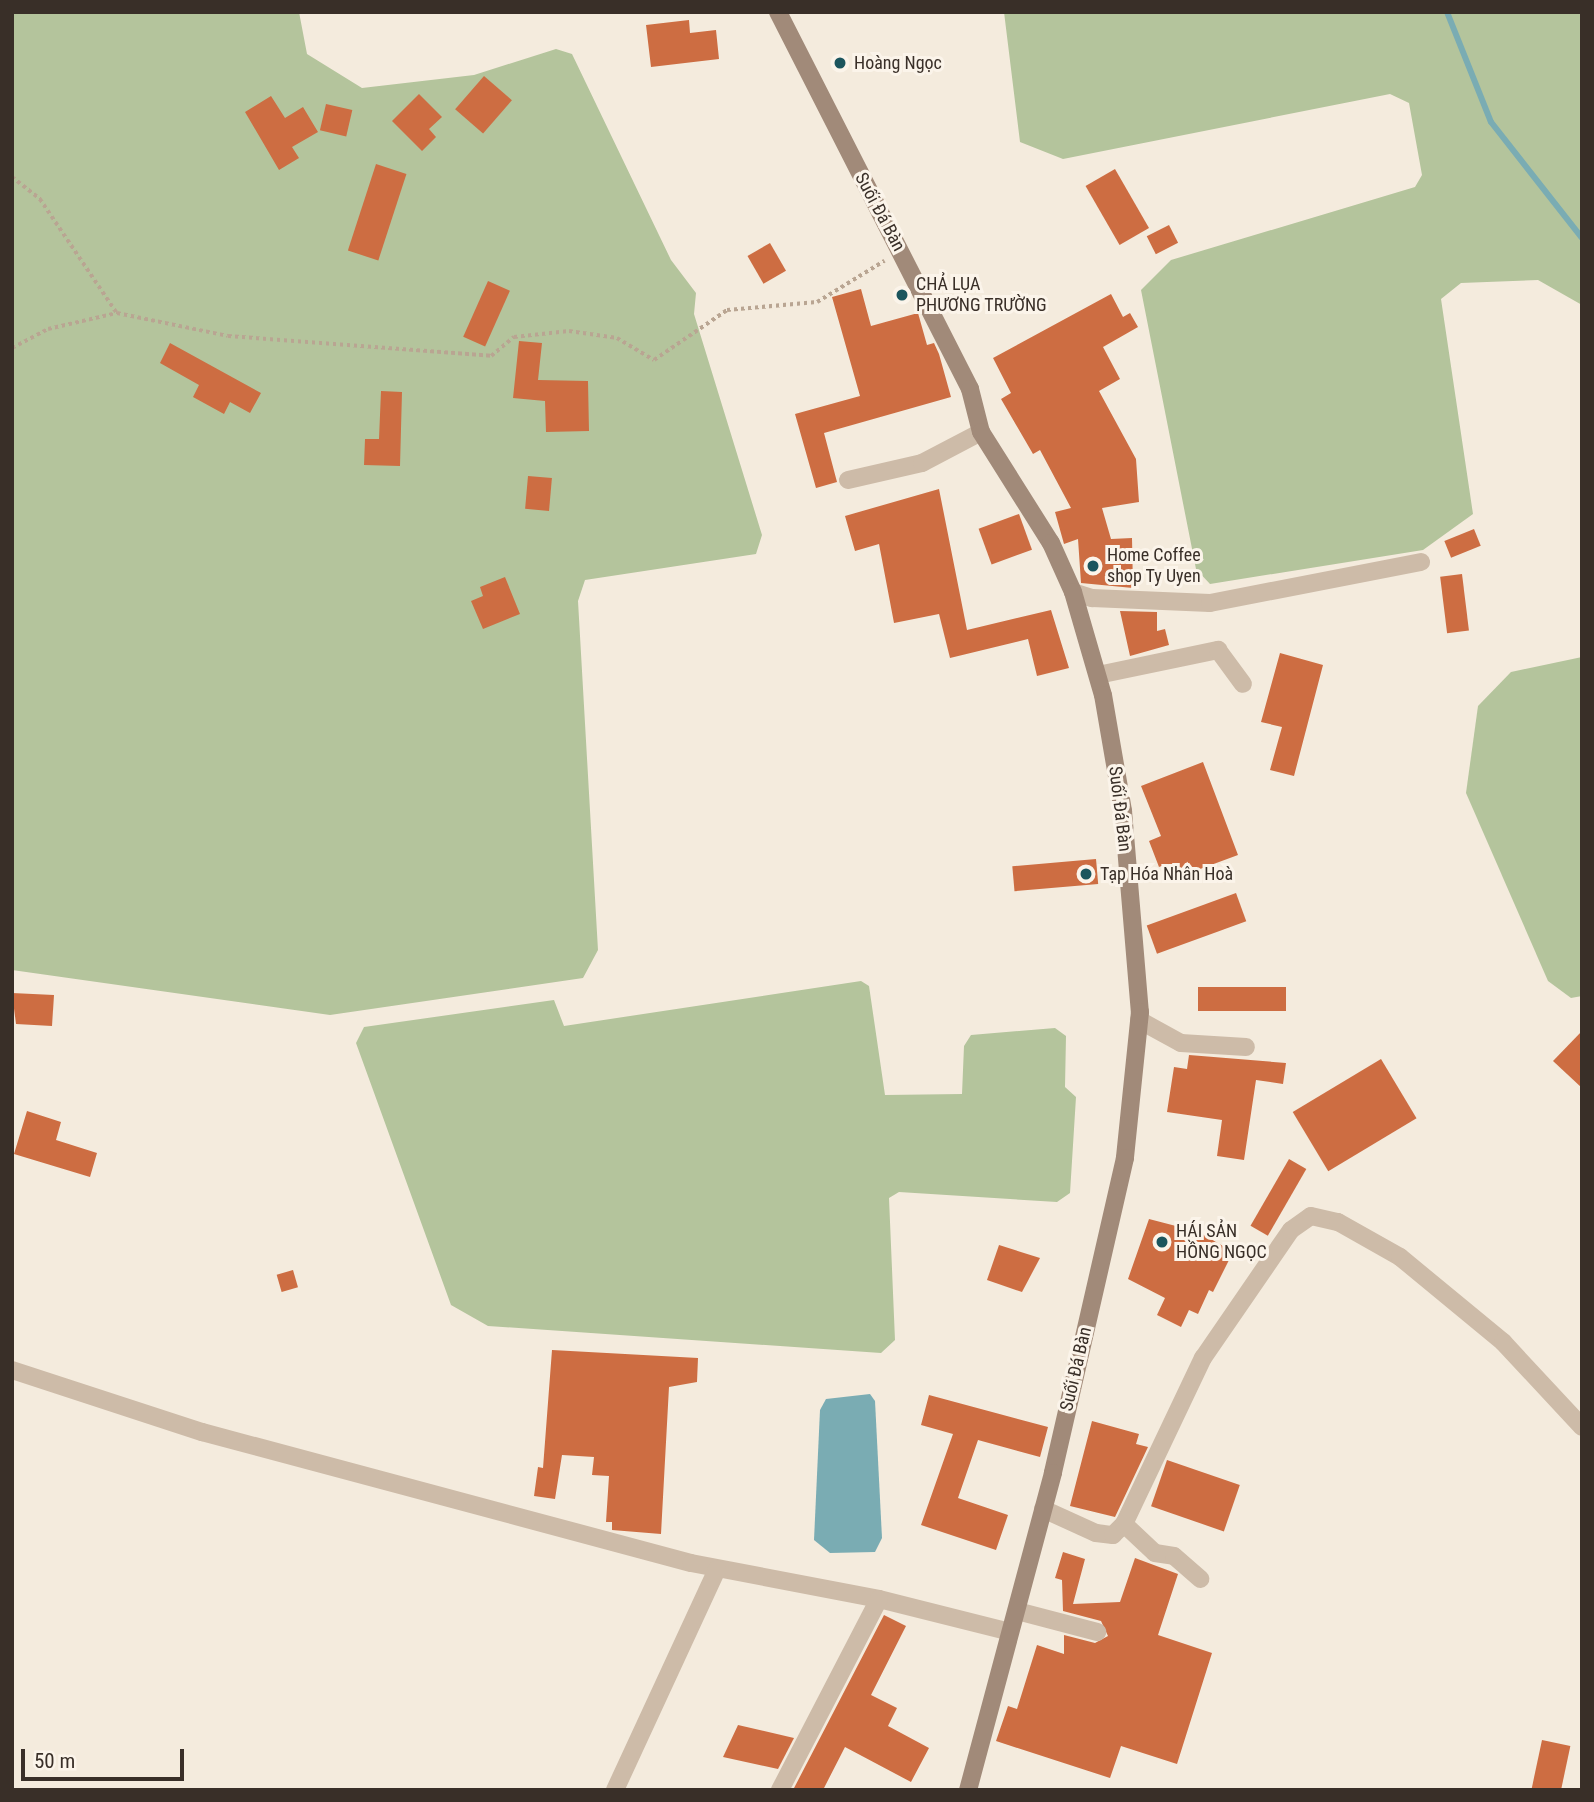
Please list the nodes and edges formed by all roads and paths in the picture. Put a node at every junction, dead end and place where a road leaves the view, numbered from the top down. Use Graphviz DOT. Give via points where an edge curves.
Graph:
graph roads {
  1 [pos="778,12"];
  2 [pos="12,177"];
  3 [pos="902,251"];
  4 [pos="117,313"];
  5 [pos="12,348"];
  6 [pos="981,432"];
  7 [pos="848,480"];
  8 [pos="1421,562"];
  9 [pos="1073,592"];
  10 [pos="1098,674"];
  11 [pos="1242,684"];
  12 [pos="1139,1020"];
  13 [pos="1246,1047"];
  14 [pos="12,1370"];
  15 [pos="1582,1427"];
  16 [pos="1043,1509"];
  17 [pos="1124,1524"];
  18 [pos="717,1569"];
  19 [pos="1200,1579"];
  20 [pos="879,1599"];
  21 [pos="1017,1611"];
  22 [pos="1010,1632"];
  23 [pos="1097,1632"];
  24 [pos="615,1790"];
  25 [pos="780,1790"];
  26 [pos="968,1790"];
  1 -- 3 [label="street, Suối Đá Bàn"];
  2 -- 4 [label="path" via="40,199"];
  3 -- 4 [label="path" via="817,302 727,310 654,360 617,338 569,331 514,337 491,356 228,336"];
  3 -- 6 [label="street, Suối Đá Bàn" via="970,388"];
  4 -- 5 [label="path" via="48,330"];
  6 -- 7 [label="street" via="922,463"];
  6 -- 9 [label="street, Suối Đá Bàn" via="1051,543"];
  8 -- 9 [label="street" via="1210,603 1092,598"];
  9 -- 10 [label="street, Suối Đá Bàn"];
  10 -- 11 [label="street" via="1218,650"];
  10 -- 12 [label="street, Suối Đá Bàn" via="1123,811"];
  12 -- 13 [label="street" via="1181,1043"];
  12 -- 16 [label="street, Suối Đá Bàn" via="1125,1158"];
  14 -- 18 [label="street" via="202,1432"];
  15 -- 17 [label="street" via="1503,1342 1400,1257 1338,1222 1311,1216 1291,1230 1203,1359"];
  16 -- 17 [label="street" via="1096,1533 1113,1535"];
  16 -- 21 [label="street, Suối Đá Bàn"];
  17 -- 19 [label="street" via="1155,1553 1174,1556"];
  18 -- 20 [label="street"];
  18 -- 24 [label="street"];
  20 -- 22 [label="street"];
  20 -- 25 [label="street"];
  21 -- 22 [label="street, Suối Đá Bàn"];
  21 -- 23 [label="street"];
  22 -- 26 [label="street, Suối Đá Bàn"];
}
